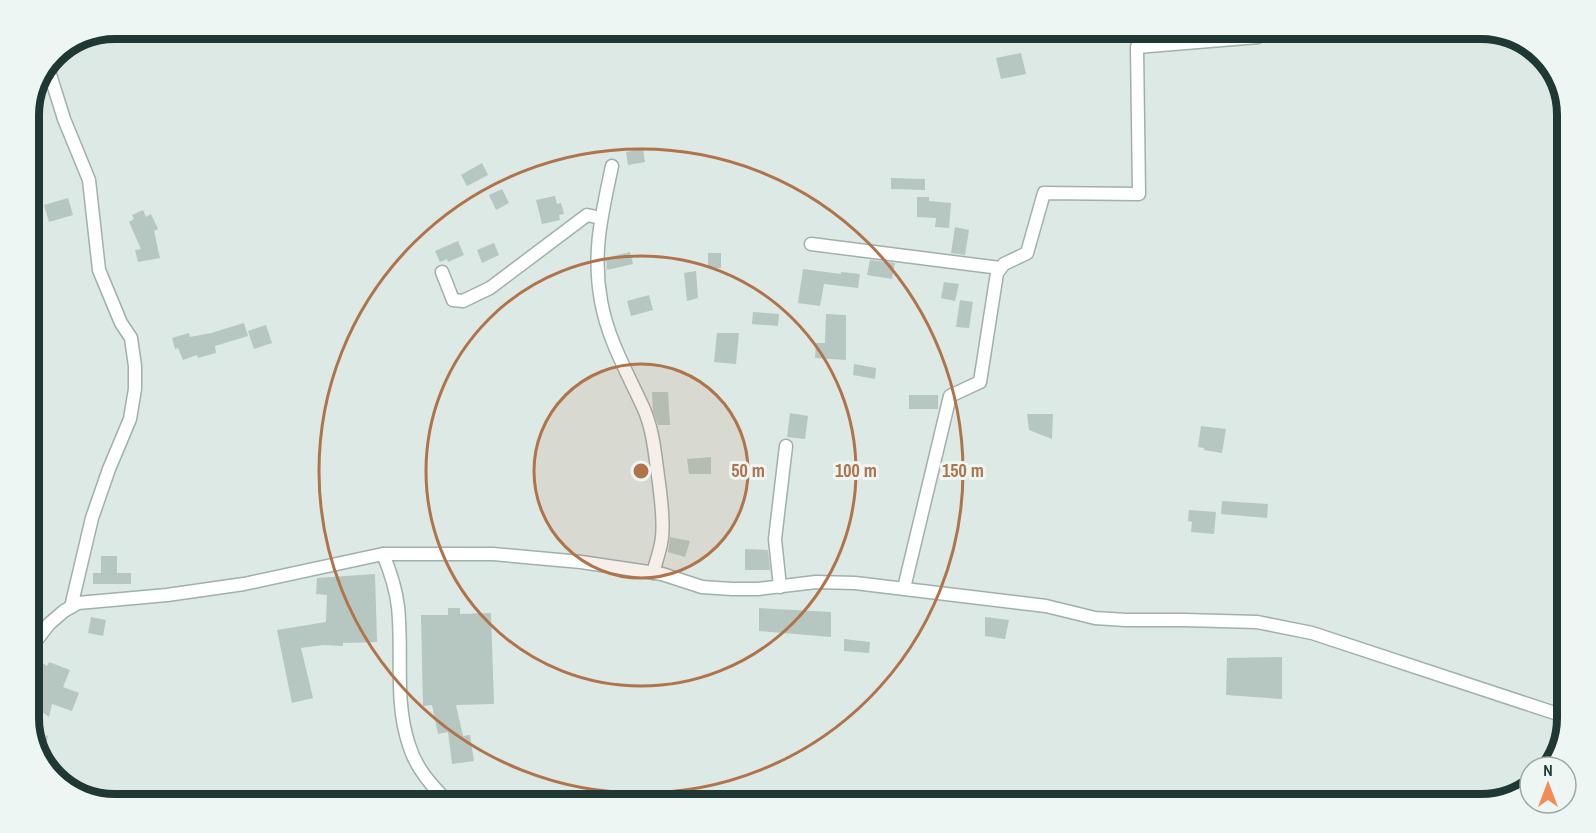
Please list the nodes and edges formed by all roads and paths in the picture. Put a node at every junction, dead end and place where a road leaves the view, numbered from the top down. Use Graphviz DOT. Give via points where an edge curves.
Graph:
graph roads {
  1 [pos="1236,39"];
  2 [pos="50,76"];
  3 [pos="612,166"];
  4 [pos="601,218"];
  5 [pos="811,244"];
  6 [pos="1000,268"];
  7 [pos="442,272"];
  8 [pos="786,446"];
  9 [pos="383,554"];
  10 [pos="652,573"];
  11 [pos="780,587"];
  12 [pos="904,588"];
  13 [pos="71,607"];
  14 [pos="39,638"];
  15 [pos="1557,713"];
  16 [pos="440,794"];
  1 -- 6 [label="street" via="1137,48 1138,195 1044,193 1027,253"];
  2 -- 13 [label="street" via="89,180 99,270 131,338 135,366 129,419 92,518"];
  3 -- 4 [label="street"];
  4 -- 7 [label="street" via="587,215 490,288 463,301 453,300"];
  4 -- 10 [label="street" via="597,261 601,301 655,446 663,519 662,540"];
  5 -- 6 [label="street"];
  6 -- 12 [label="street" via="980,382 950,396"];
  8 -- 11 [label="street" via="776,538"];
  9 -- 10 [label="street" via="493,554"];
  9 -- 13 [label="street" via="244,584 78,603"];
  9 -- 16 [label="street" via="398,608 402,706 409,747 429,783"];
  10 -- 11 [label="street" via="702,586"];
  11 -- 12 [label="street" via="816,582"];
  12 -- 15 [label="street" via="1046,606 1095,618 1229,621 1287,627"];
  13 -- 14 [label="street"];
}
